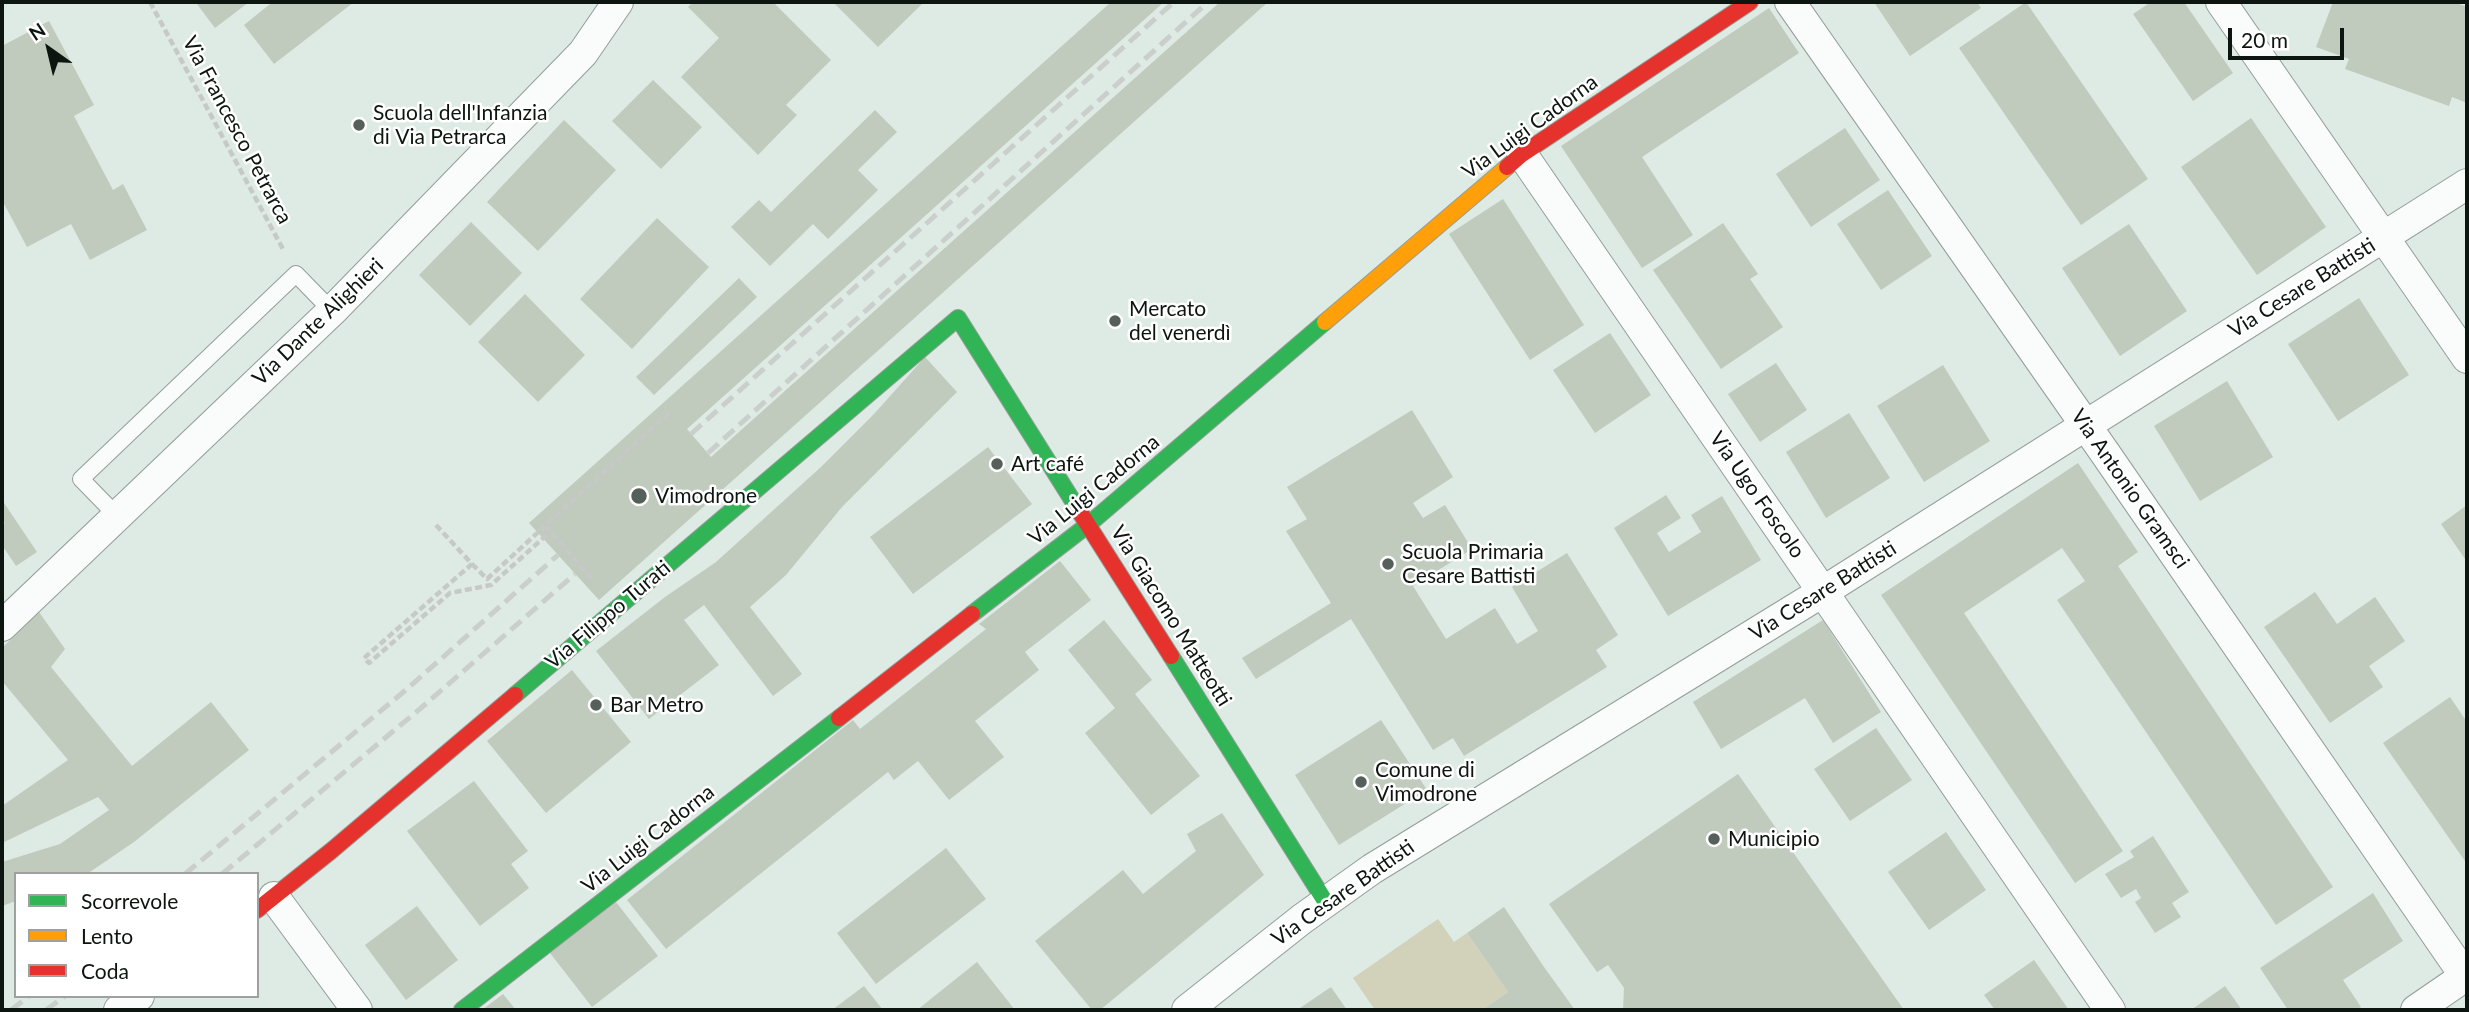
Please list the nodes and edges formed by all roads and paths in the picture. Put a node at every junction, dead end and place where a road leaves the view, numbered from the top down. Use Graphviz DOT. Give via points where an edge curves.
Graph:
graph roads {
  1 [pos="150,2"];
  2 [pos="618,2"];
  3 [pos="1749,2"];
  4 [pos="1790,2"];
  5 [pos="2221,2"];
  6 [pos="1521,154"];
  7 [pos="2467,184"];
  8 [pos="2384,237"];
  9 [pos="296,274"];
  10 [pos="332,311"];
  11 [pos="958,318"];
  12 [pos="2467,358"];
  13 [pos="671,411"];
  14 [pos="2086,425"];
  15 [pos="117,516"];
  16 [pos="1089,524"];
  17 [pos="436,525"];
  18 [pos="545,526"];
  19 [pos="550,532"];
  20 [pos="472,564"];
  21 [pos="595,581"];
  22 [pos="1824,591"];
  23 [pos="2,626"];
  24 [pos="1325,901"];
  25 [pos="266,904"];
  26 [pos="2467,977"];
  27 [pos="136,998"];
  28 [pos="119,1010"];
  29 [pos="357,1010"];
  30 [pos="462,1010"];
  31 [pos="1187,1010"];
  32 [pos="2110,1010"];
  33 [pos="2416,1010"];
  1 -- 9 [label="path, Via Francesco Petrarca"];
  2 -- 10 [label="street, Via Dante Alighieri" via="583,53"];
  3 -- 6 [label="street, Via Luigi Cadorna"];
  4 -- 14 [label="street, Via Antonio Gramsci"];
  5 -- 8 [label="street"];
  6 -- 16 [label="street, Via Luigi Cadorna"];
  6 -- 22 [label="street, Via Ugo Foscolo"];
  7 -- 8 [label="street, Via Cesare Battisti"];
  8 -- 12 [label="street"];
  8 -- 14 [label="street, Via Cesare Battisti"];
  9 -- 10 [label="lane"];
  9 -- 15 [label="lane" via="81,478"];
  10 -- 15 [label="street, Via Dante Alighieri"];
  11 -- 16 [label="street, Via Giacomo Matteotti"];
  11 -- 25 [label="street, Via Filippo Turati"];
  13 -- 18 [label="path"];
  14 -- 22 [label="street, Via Cesare Battisti"];
  14 -- 26 [label="street, Via Antonio Gramsci"];
  15 -- 23 [label="street, Via Dante Alighieri"];
  16 -- 24 [label="street, Via Giacomo Matteotti"];
  16 -- 30 [label="street, Via Luigi Cadorna"];
  17 -- 20 [label="path"];
  18 -- 19 [label="path"];
  18 -- 20 [label="path" via="487,579"];
  19 -- 20 [label="path" via="491,585 450,593 369,663 364,658"];
  19 -- 21 [label="path"];
  22 -- 24 [label="street, Via Cesare Battisti"];
  22 -- 32 [label="street, Via Ugo Foscolo"];
  24 -- 31 [label="street, Via Cesare Battisti"];
  25 -- 29 [label="street"];
  26 -- 33 [label="street"];
  27 -- 28 [label="street"];
}
